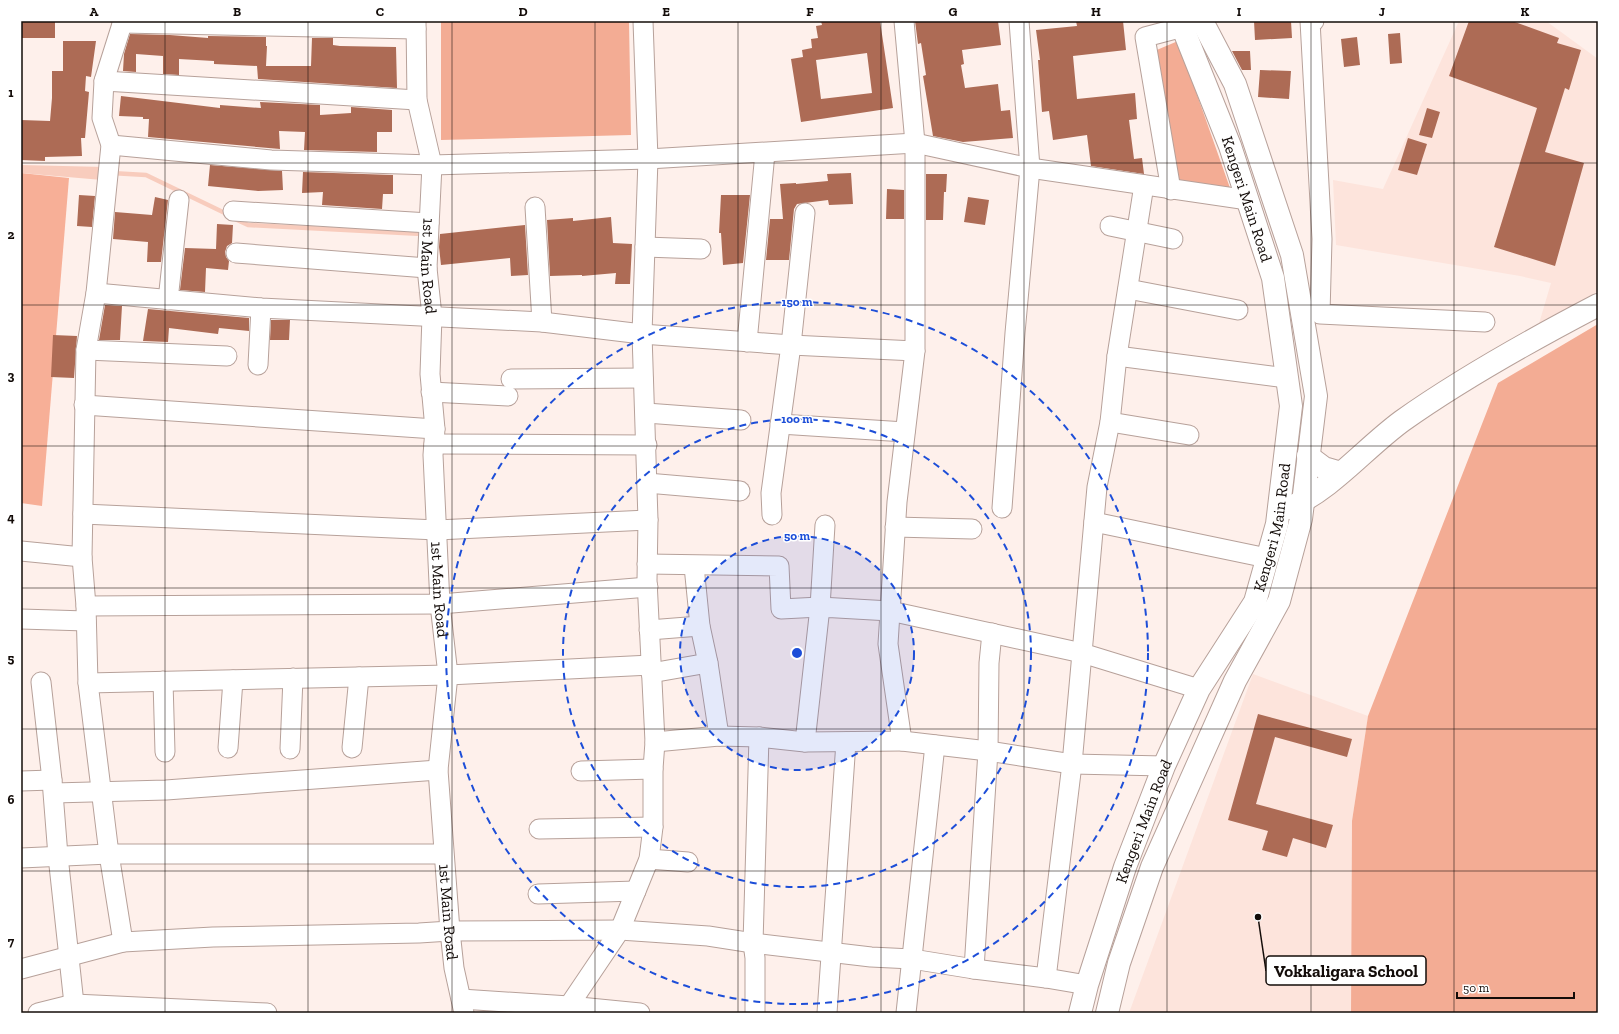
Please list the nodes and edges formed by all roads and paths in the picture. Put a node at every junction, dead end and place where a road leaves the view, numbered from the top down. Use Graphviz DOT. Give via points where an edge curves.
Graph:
graph roads {
  1 [pos="643,21"];
  2 [pos="904,21"];
  3 [pos="1019,21"];
  4 [pos="1314,21"];
  5 [pos="122,22"];
  6 [pos="1188,23"];
  7 [pos="416,25"];
  8 [pos="104,81"];
  9 [pos="417,100"];
  10 [pos="915,143"];
  11 [pos="111,145"];
  12 [pos="765,153"];
  13 [pos="648,159"];
  14 [pos="432,165"];
  15 [pos="1030,168"];
  16 [pos="1144,185"];
  17 [pos="1171,190"];
  18 [pos="179,200"];
  19 [pos="1248,200"];
  20 [pos="535,207"];
  21 [pos="233,211"];
  22 [pos="805,213"];
  23 [pos="429,223"];
  24 [pos="1110,226"];
  25 [pos="1137,232"];
  26 [pos="1173,239"];
  27 [pos="645,247"];
  28 [pos="701,249"];
  29 [pos="236,254"];
  30 [pos="427,268"];
  31 [pos="1128,289"];
  32 [pos="96,293"];
  33 [pos="168,300"];
  34 [pos="1598,304"];
  35 [pos="261,308"];
  36 [pos="1238,310"];
  37 [pos="432,316"];
  38 [pos="1311,317"];
  39 [pos="542,322"];
  40 [pos="1485,322"];
  41 [pos="642,334"];
  42 [pos="747,342"];
  43 [pos="791,345"];
  44 [pos="86,350"];
  45 [pos="915,351"];
  46 [pos="227,356"];
  47 [pos="1118,356"];
  48 [pos="258,365"];
  49 [pos="644,378"];
  50 [pos="1287,378"];
  51 [pos="431,392"];
  52 [pos="84,405"];
  53 [pos="646,413"];
  54 [pos="741,420"];
  55 [pos="1110,422"];
  56 [pos="780,424"];
  57 [pos="905,432"];
  58 [pos="1189,435"];
  59 [pos="434,437"];
  60 [pos="646,445"];
  61 [pos="1308,456"];
  62 [pos="1341,473"];
  63 [pos="647,483"];
  64 [pos="740,491"];
  65 [pos="1303,501"];
  66 [pos="1002,508"];
  67 [pos="1278,512"];
  68 [pos="83,514"];
  69 [pos="772,515"];
  70 [pos="648,520"];
  71 [pos="1094,522"];
  72 [pos="825,525"];
  73 [pos="895,527"];
  74 [pos="972,528"];
  75 [pos="437,530"];
  76 [pos="21,551"];
  77 [pos="82,557"];
  78 [pos="1268,558"];
  79 [pos="647,564"];
  80 [pos="694,566"];
  81 [pos="648,587"];
  82 [pos="440,604"];
  83 [pos="820,607"];
  84 [pos="890,611"];
  85 [pos="86,614"];
  86 [pos="21,619"];
  87 [pos="700,626"];
  88 [pos="650,630"];
  89 [pos="992,633"];
  90 [pos="1082,653"];
  91 [pos="708,663"];
  92 [pos="651,669"];
  93 [pos="448,675"];
  94 [pos="359,677"];
  95 [pos="293,678"];
  96 [pos="233,680"];
  97 [pos="164,681"];
  98 [pos="41,682"];
  99 [pos="88,683"];
  100 [pos="1199,689"];
  101 [pos="719,736"];
  102 [pos="759,737"];
  103 [pos="902,741"];
  104 [pos="655,742"];
  105 [pos="805,742"];
  106 [pos="846,742"];
  107 [pos="935,745"];
  108 [pos="228,748"];
  109 [pos="352,748"];
  110 [pos="290,749"];
  111 [pos="988,751"];
  112 [pos="165,752"];
  113 [pos="1072,764"];
  114 [pos="1164,766"];
  115 [pos="652,769"];
  116 [pos="438,770"];
  117 [pos="581,771"];
  118 [pos="21,781"];
  119 [pos="53,787"];
  120 [pos="101,792"];
  121 [pos="653,827"];
  122 [pos="539,829"];
  123 [pos="109,854"];
  124 [pos="443,854"];
  125 [pos="58,856"];
  126 [pos="21,858"];
  127 [pos="649,859"];
  128 [pos="688,862"];
  129 [pos="636,891"];
  130 [pos="538,894"];
  131 [pos="620,930"];
  132 [pos="450,931"];
  133 [pos="123,942"];
  134 [pos="752,943"];
  135 [pos="830,952"];
  136 [pos="70,955"];
  137 [pos="912,959"];
  138 [pos="21,969"];
  139 [pos="974,969"];
  140 [pos="1046,978"];
  141 [pos="1087,985"];
  142 [pos="462,1006"];
  143 [pos="86,1007"];
  144 [pos="567,1009"];
  145 [pos="38,1013"];
  146 [pos="267,1013"];
  147 [pos="640,1013"];
  148 [pos="755,1013"];
  149 [pos="827,1013"];
  150 [pos="906,1013"];
  151 [pos="1080,1013"];
  152 [pos="1107,1013"];
  1 -- 13 [label="street"];
  2 -- 10 [label="street"];
  3 -- 15 [label="street"];
  4 -- 38 [label="street" via="1310,21 1322,239"];
  5 -- 7 [label="street"];
  5 -- 8 [label="street"];
  6 -- 17 [label="street" via="1145,37"];
  6 -- 19 [label="main road, Kengeri Main Road"];
  6 -- 38 [label="main road, Kengeri Main Road" via="1235,84"];
  7 -- 9 [label="street, 1st Main Road"];
  8 -- 9 [label="street"];
  8 -- 11 [label="street" via="102,118"];
  9 -- 14 [label="street, 1st Main Road"];
  10 -- 12 [label="street"];
  10 -- 15 [label="street"];
  10 -- 45 [label="street"];
  11 -- 14 [label="street" via="271,160"];
  11 -- 32 [label="street"];
  12 -- 13 [label="street"];
  12 -- 42 [label="street"];
  13 -- 14 [label="street"];
  13 -- 27 [label="street"];
  14 -- 23 [label="street, 1st Main Road"];
  15 -- 16 [label="street"];
  15 -- 66 [label="street"];
  16 -- 17 [label="street"];
  16 -- 25 [label="street"];
  17 -- 19 [label="street"];
  18 -- 33 [label="street"];
  19 -- 50 [label="main road, Kengeri Main Road" via="1273,278"];
  20 -- 39 [label="street"];
  21 -- 23 [label="street"];
  22 -- 43 [label="street"];
  23 -- 30 [label="street, 1st Main Road"];
  24 -- 25 [label="street"];
  25 -- 26 [label="street"];
  25 -- 31 [label="street"];
  27 -- 28 [label="street"];
  27 -- 41 [label="street"];
  29 -- 30 [label="street"];
  30 -- 37 [label="street, 1st Main Road"];
  31 -- 36 [label="street"];
  31 -- 47 [label="street"];
  32 -- 33 [label="street"];
  32 -- 44 [label="street"];
  33 -- 35 [label="street"];
  34 -- 62 [label="main road" via="1497,359 1401,422"];
  35 -- 37 [label="street"];
  35 -- 48 [label="street"];
  37 -- 39 [label="street"];
  37 -- 51 [label="street, 1st Main Road"];
  38 -- 40 [label="street"];
  38 -- 61 [label="main road, Kengeri Main Road" via="1316,396"];
  39 -- 41 [label="street"];
  41 -- 42 [label="street"];
  41 -- 49 [label="street"];
  42 -- 43 [label="street"];
  43 -- 45 [label="street"];
  43 -- 56 [label="street"];
  44 -- 46 [label="street"];
  44 -- 52 [label="street"];
  45 -- 57 [label="street"];
  47 -- 50 [label="street"];
  47 -- 55 [label="street"];
  49 -- 51 [label="street"];
  49 -- 53 [label="street"];
  50 -- 67 [label="main road, Kengeri Main Road" via="1291,406"];
  51 -- 59 [label="street, 1st Main Road"];
  52 -- 59 [label="street"];
  52 -- 68 [label="street"];
  53 -- 54 [label="street"];
  53 -- 60 [label="street"];
  55 -- 58 [label="street"];
  55 -- 71 [label="street" via="1097,487"];
  56 -- 57 [label="street"];
  56 -- 69 [label="street" via="771,493"];
  57 -- 73 [label="street"];
  59 -- 60 [label="street"];
  59 -- 75 [label="street, 1st Main Road"];
  60 -- 63 [label="street"];
  61 -- 62 [label="main road" via="1324,468"];
  61 -- 65 [label="main road, Kengeri Main Road"];
  62 -- 65 [label="main road"];
  63 -- 64 [label="street"];
  63 -- 70 [label="street"];
  65 -- 67 [label="main road"];
  65 -- 152 [label="main road, Kengeri Main Road" via="1301,519 1279,601 1235,681 1152,866 1119,963"];
  67 -- 78 [label="main road, Kengeri Main Road"];
  68 -- 75 [label="street"];
  68 -- 77 [label="street"];
  70 -- 75 [label="street"];
  70 -- 79 [label="street"];
  71 -- 78 [label="street"];
  71 -- 90 [label="street"];
  72 -- 83 [label="street"];
  73 -- 74 [label="street"];
  73 -- 84 [label="street"];
  75 -- 82 [label="street, 1st Main Road"];
  76 -- 77 [label="street"];
  77 -- 85 [label="street"];
  78 -- 100 [label="main road, Kengeri Main Road" via="1255,602"];
  79 -- 80 [label="street"];
  79 -- 81 [label="street"];
  80 -- 83 [label="street" via="779,566 781,608"];
  80 -- 87 [label="street"];
  81 -- 82 [label="street"];
  81 -- 88 [label="street"];
  82 -- 85 [label="street"];
  82 -- 93 [label="street, 1st Main Road"];
  83 -- 84 [label="street"];
  83 -- 105 [label="street"];
  84 -- 89 [label="street"];
  84 -- 103 [label="street" via="888,644"];
  85 -- 86 [label="street"];
  85 -- 99 [label="street"];
  87 -- 88 [label="street"];
  87 -- 91 [label="street"];
  88 -- 92 [label="street"];
  89 -- 90 [label="street"];
  89 -- 111 [label="street"];
  90 -- 100 [label="street"];
  90 -- 113 [label="street"];
  91 -- 92 [label="street"];
  91 -- 101 [label="street"];
  92 -- 93 [label="street"];
  92 -- 104 [label="street"];
  93 -- 94 [label="street"];
  93 -- 116 [label="street, 1st Main Road"];
  94 -- 95 [label="street"];
  94 -- 109 [label="street"];
  95 -- 96 [label="street"];
  95 -- 110 [label="street"];
  96 -- 97 [label="street"];
  96 -- 108 [label="street"];
  97 -- 99 [label="street"];
  97 -- 112 [label="street"];
  98 -- 119 [label="street"];
  99 -- 120 [label="street"];
  100 -- 114 [label="main road, Kengeri Main Road"];
  101 -- 102 [label="street"];
  101 -- 104 [label="street"];
  102 -- 105 [label="street"];
  102 -- 134 [label="street"];
  103 -- 106 [label="street"];
  103 -- 107 [label="street"];
  104 -- 115 [label="street"];
  105 -- 106 [label="street"];
  106 -- 135 [label="street"];
  107 -- 111 [label="street"];
  107 -- 137 [label="street"];
  111 -- 113 [label="street"];
  111 -- 139 [label="street"];
  113 -- 114 [label="street"];
  113 -- 140 [label="street"];
  114 -- 141 [label="main road, Kengeri Main Road" via="1125,867"];
  115 -- 117 [label="street"];
  115 -- 121 [label="street"];
  116 -- 120 [label="street" via="166,790"];
  116 -- 124 [label="street, 1st Main Road"];
  118 -- 119 [label="street"];
  119 -- 120 [label="street"];
  119 -- 125 [label="street"];
  120 -- 123 [label="street"];
  121 -- 122 [label="street"];
  121 -- 127 [label="street"];
  123 -- 124 [label="street"];
  123 -- 125 [label="street"];
  123 -- 133 [label="street"];
  124 -- 132 [label="street, 1st Main Road"];
  125 -- 126 [label="street"];
  125 -- 136 [label="street"];
  127 -- 128 [label="street"];
  127 -- 129 [label="street"];
  129 -- 130 [label="street"];
  129 -- 131 [label="street"];
  131 -- 132 [label="street"];
  131 -- 134 [label="street" via="708,936"];
  131 -- 144 [label="street"];
  132 -- 133 [label="street" via="212,937"];
  132 -- 142 [label="street, 1st Main Road"];
  133 -- 136 [label="street"];
  134 -- 135 [label="street"];
  134 -- 148 [label="street" via="755,958"];
  135 -- 137 [label="street"];
  135 -- 149 [label="street"];
  136 -- 138 [label="street"];
  136 -- 143 [label="street"];
  137 -- 139 [label="street"];
  137 -- 150 [label="street"];
  139 -- 140 [label="street"];
  140 -- 141 [label="street"];
  141 -- 151 [label="main road, Kengeri Main Road"];
  142 -- 144 [label="street"];
  143 -- 145 [label="street"];
  143 -- 146 [label="street"];
  144 -- 147 [label="street"];
}
